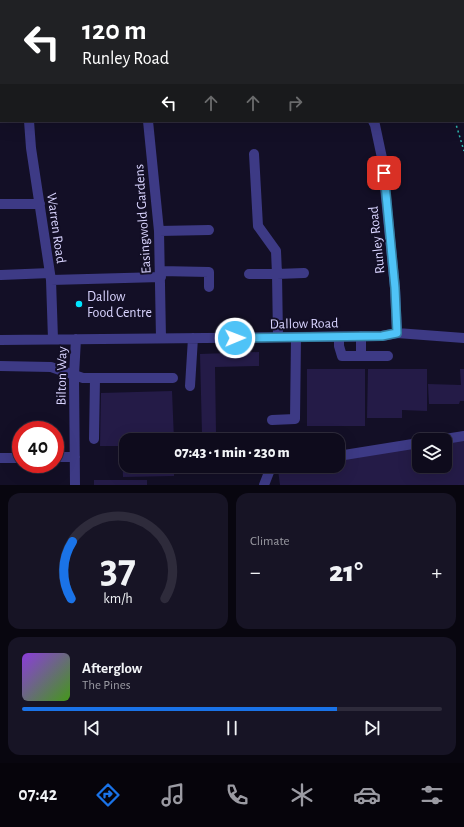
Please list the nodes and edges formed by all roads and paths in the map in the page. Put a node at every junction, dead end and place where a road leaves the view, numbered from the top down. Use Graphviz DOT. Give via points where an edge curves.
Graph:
graph roads {
  1 [pos="29,122"];
  2 [pos="148,122"];
  3 [pos="374,122"];
  4 [pos="455,122"];
  5 [pos="464,151"];
  6 [pos="254,154"];
  7 [pos="0,204"];
  8 [pos="40,204"];
  9 [pos="209,230"];
  10 [pos="159,231"];
  11 [pos="304,273"];
  12 [pos="161,274"];
  13 [pos="249,274"];
  14 [pos="277,274"];
  15 [pos="1,275"];
  16 [pos="50,276"];
  17 [pos="209,288"];
  18 [pos="397,333"];
  19 [pos="361,336"];
  20 [pos="278,337"];
  21 [pos="296,337"];
  22 [pos="339,337"];
  23 [pos="463,337"];
  24 [pos="161,338"];
  25 [pos="193,338"];
  26 [pos="53,339"];
  27 [pos="76,339"];
  28 [pos="0,340"];
  29 [pos="361,356"];
  30 [pos="388,356"];
  31 [pos="0,366"];
  32 [pos="74,375"];
  33 [pos="94,378"];
  34 [pos="173,378"];
  35 [pos="190,386"];
  36 [pos="272,420"];
  37 [pos="464,436"];
  38 [pos="452,438"];
  39 [pos="94,439"];
  40 [pos="412,444"];
  41 [pos="345,455"];
  42 [pos="64,457"];
  43 [pos="75,457"];
  44 [pos="0,458"];
  45 [pos="12,458"];
  46 [pos="269,473"];
  47 [pos="75,485"];
  48 [pos="264,485"];
  1 -- 8 [label="street, Warren Road"];
  2 -- 10 [label="street, Easingwold Gardens"];
  3 -- 18 [label="street, Runley Road" via="382,158"];
  4 -- 5 [label="path"];
  6 -- 14 [label="street" via="258,226 276,251"];
  7 -- 8 [label="street"];
  8 -- 16 [label="street, Warren Road"];
  9 -- 10 [label="street"];
  10 -- 12 [label="street, Easingwold Gardens"];
  11 -- 14 [label="street"];
  12 -- 16 [label="street"];
  12 -- 17 [label="street" via="209,272"];
  12 -- 24 [label="street, Easingwold Gardens"];
  13 -- 14 [label="street"];
  14 -- 20 [label="street"];
  15 -- 16 [label="street"];
  16 -- 26 [label="street, Warren Road"];
  18 -- 19 [label="street, Dallow Road"];
  18 -- 23 [label="street, Dallow Road"];
  19 -- 22 [label="street, Dallow Road"];
  19 -- 29 [label="street"];
  20 -- 21 [label="street, Dallow Road"];
  20 -- 25 [label="street, Dallow Road"];
  21 -- 22 [label="street, Dallow Road"];
  21 -- 36 [label="street" via="295,419"];
  22 -- 29 [label="street" via="342,356"];
  24 -- 25 [label="street, Dallow Road"];
  24 -- 27 [label="street, Dallow Road"];
  25 -- 35 [label="street"];
  26 -- 27 [label="street, Dallow Road"];
  26 -- 28 [label="street, Dallow Road"];
  27 -- 32 [label="street, Bilton Way"];
  29 -- 30 [label="street"];
  31 -- 32 [label="street" via="51,367"];
  32 -- 33 [label="street"];
  32 -- 43 [label="street, Bilton Way"];
  33 -- 34 [label="street"];
  33 -- 39 [label="street"];
  37 -- 38 [label="street"];
  40 -- 41 [label="street"];
  42 -- 43 [label="street"];
  43 -- 47 [label="street, Bilton Way"];
  44 -- 45 [label="street"];
  46 -- 48 [label="street"];
}
